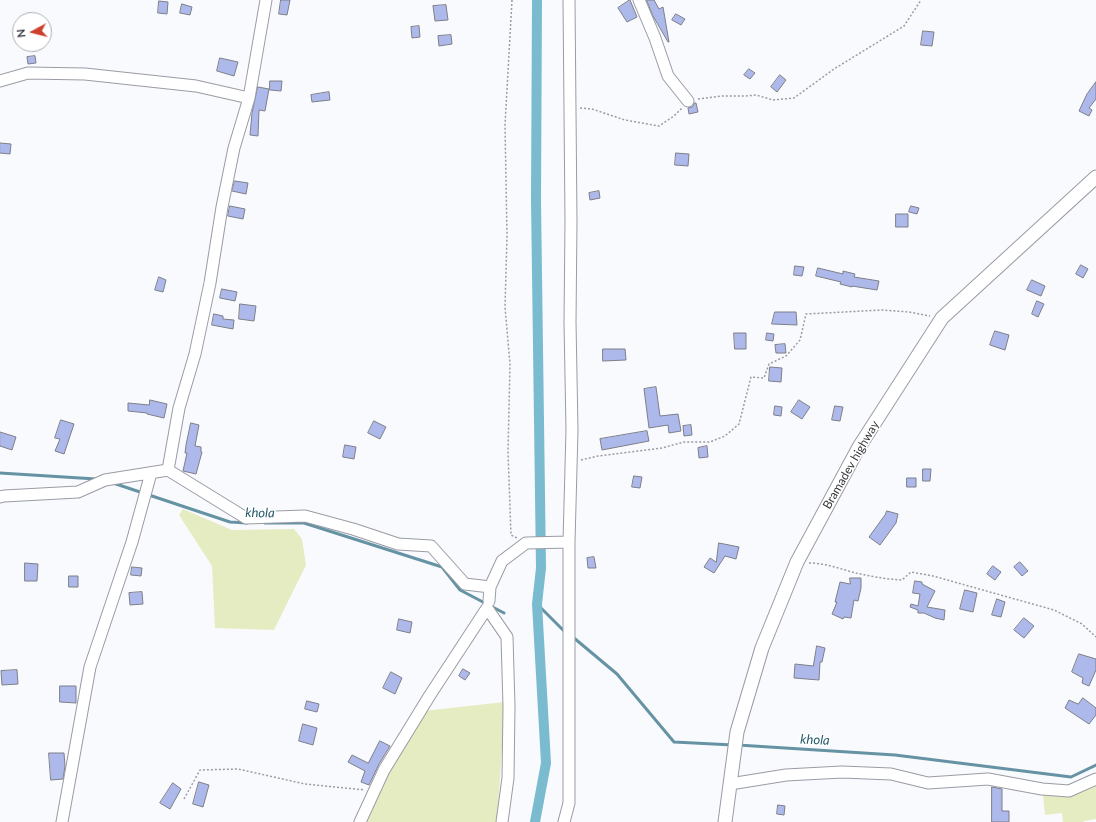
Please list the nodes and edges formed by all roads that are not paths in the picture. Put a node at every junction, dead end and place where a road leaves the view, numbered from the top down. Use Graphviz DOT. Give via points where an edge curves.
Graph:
graph roads {
  1 [pos="266,0"];
  2 [pos="569,0"];
  3 [pos="639,0"];
  4 [pos="0,81"];
  5 [pos="249,98"];
  6 [pos="688,101"];
  7 [pos="1096,177"];
  8 [pos="168,470"];
  9 [pos="151,473"];
  10 [pos="0,497"];
  11 [pos="569,542"];
  12 [pos="490,588"];
  13 [pos="489,601"];
  14 [pos="1096,779"];
  15 [pos="730,784"];
  16 [pos="62,822"];
  17 [pos="360,822"];
  18 [pos="502,822"];
  19 [pos="564,822"];
  20 [pos="725,822"];
  1 -- 5 [label="street"];
  2 -- 11 [label="street" via="572,430"];
  3 -- 6 [label="street" via="668,76"];
  4 -- 5 [label="street" via="28,73 85,74 196,86"];
  5 -- 8 [label="street" via="234,148 209,290 195,354 179,408"];
  7 -- 15 [label="street, Bramadev highway" via="942,318 860,447 797,562 762,648 737,732"];
  8 -- 9 [label="street"];
  8 -- 12 [label="street" via="246,518 305,516 398,544 431,546 465,584"];
  9 -- 10 [label="street" via="105,480 78,492"];
  9 -- 16 [label="street" via="132,542 90,667"];
  11 -- 12 [label="street" via="526,543 502,561"];
  11 -- 19 [label="street" via="569,803"];
  12 -- 13 [label="street"];
  14 -- 15 [label="street" via="1069,791 988,779 928,783 891,774 842,772 786,775"];
  15 -- 20 [label="street, Bramadev highway"];
  17 -- 18 [label="street" via="384,770 487,608 507,637 508,778"];
}
